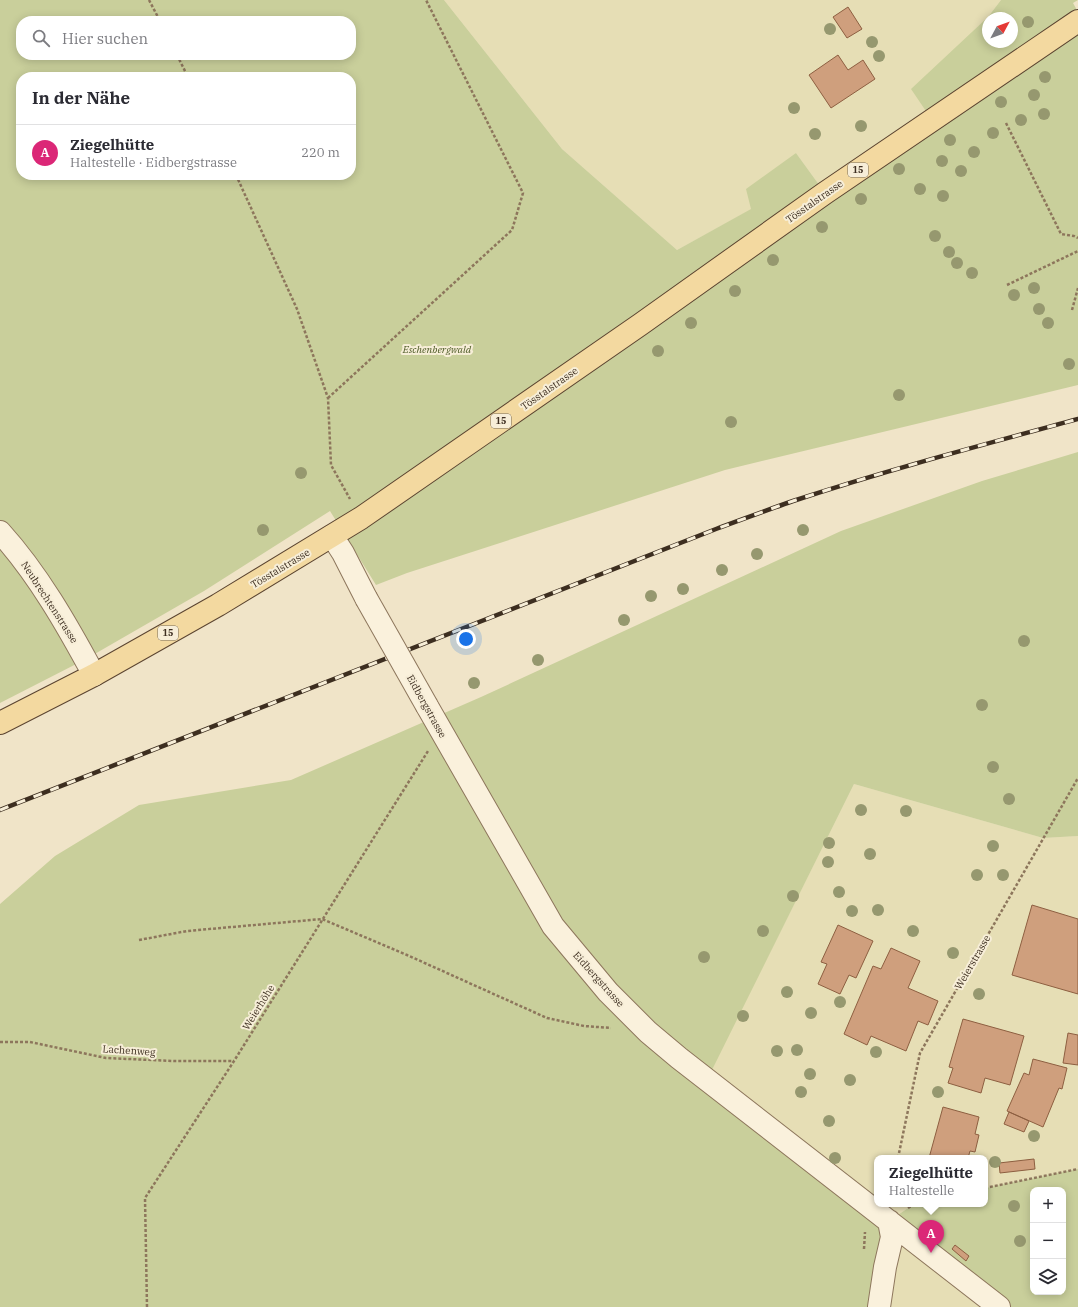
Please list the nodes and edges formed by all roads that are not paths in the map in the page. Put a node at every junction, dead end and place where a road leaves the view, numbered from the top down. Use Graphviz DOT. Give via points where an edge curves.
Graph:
graph roads {
  1 [pos="1078,21"];
  2 [pos="0,532"];
  3 [pos="332,536"];
  4 [pos="94,675"];
  5 [pos="0,723"];
  6 [pos="889,1221"];
  7 [pos="879,1307"];
  8 [pos="998,1307"];
  1 -- 3 [label="main road, Tösstalstrasse / 15" via="825,193 641,324"];
  2 -- 4 [label="street, Neubrechtenstrasse" via="42,586"];
  3 -- 4 [label="main road, Tösstalstrasse / 15" via="218,605"];
  3 -- 6 [label="street, Eidbergstrasse, bridge" via="553,926 608,992 648,1032"];
  4 -- 5 [label="main road, Tösstalstrasse / 15"];
  6 -- 7 [label="street" via="892,1237"];
  6 -- 8 [label="street, Eidbergstrasse"];
}
